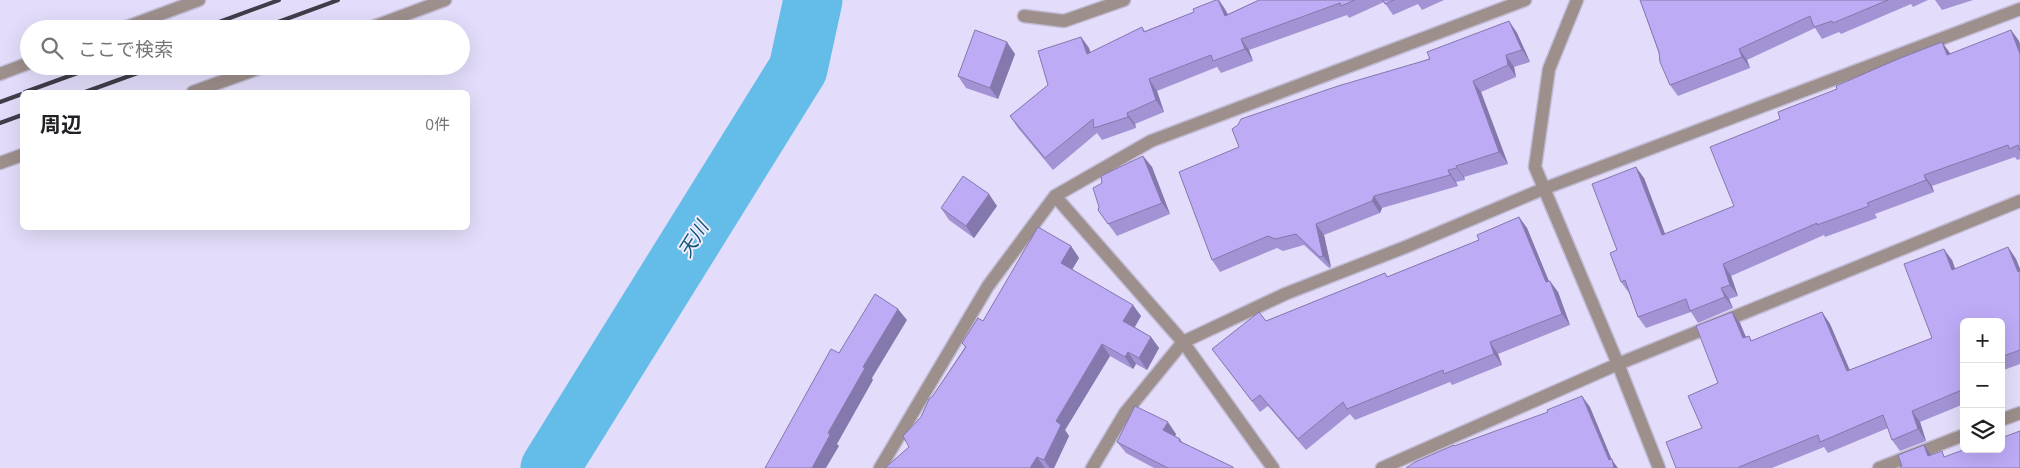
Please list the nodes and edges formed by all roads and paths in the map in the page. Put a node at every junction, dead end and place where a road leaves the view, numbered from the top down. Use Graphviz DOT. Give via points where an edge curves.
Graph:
graph roads {
  1 [pos="199,0"];
  2 [pos="445,0"];
  3 [pos="1124,0"];
  4 [pos="1525,0"];
  5 [pos="1577,0"];
  6 [pos="2020,9"];
  7 [pos="1024,16"];
  8 [pos="145,20"];
  9 [pos="392,20"];
  10 [pos="20,66"];
  11 [pos="0,74"];
  12 [pos="240,75"];
  13 [pos="199,90"];
  14 [pos="20,156"];
  15 [pos="0,163"];
  16 [pos="1543,189"];
  17 [pos="1056,196"];
  18 [pos="2020,201"];
  19 [pos="1183,342"];
  20 [pos="1618,364"];
  21 [pos="2020,413"];
  22 [pos="2005,419"];
  23 [pos="1960,437"];
  24 [pos="880,468"];
  25 [pos="1092,468"];
  26 [pos="1274,468"];
  27 [pos="1382,468"];
  28 [pos="1659,468"];
  29 [pos="1879,468"];
  1 -- 8 [label="street"];
  2 -- 9 [label="street"];
  3 -- 7 [label="street" via="1064,21"];
  4 -- 17 [label="street" via="1151,141"];
  5 -- 16 [label="street" via="1550,69 1534,167"];
  6 -- 16 [label="street"];
  10 -- 11 [label="street"];
  12 -- 13 [label="street"];
  14 -- 15 [label="street"];
  16 -- 19 [label="street" via="1285,294"];
  16 -- 20 [label="street"];
  17 -- 19 [label="street"];
  17 -- 24 [label="street" via="988,286"];
  18 -- 20 [label="street"];
  19 -- 25 [label="street" via="1124,412"];
  19 -- 26 [label="street"];
  20 -- 27 [label="street"];
  20 -- 28 [label="street"];
  21 -- 22 [label="street"];
  23 -- 29 [label="street"];
}
